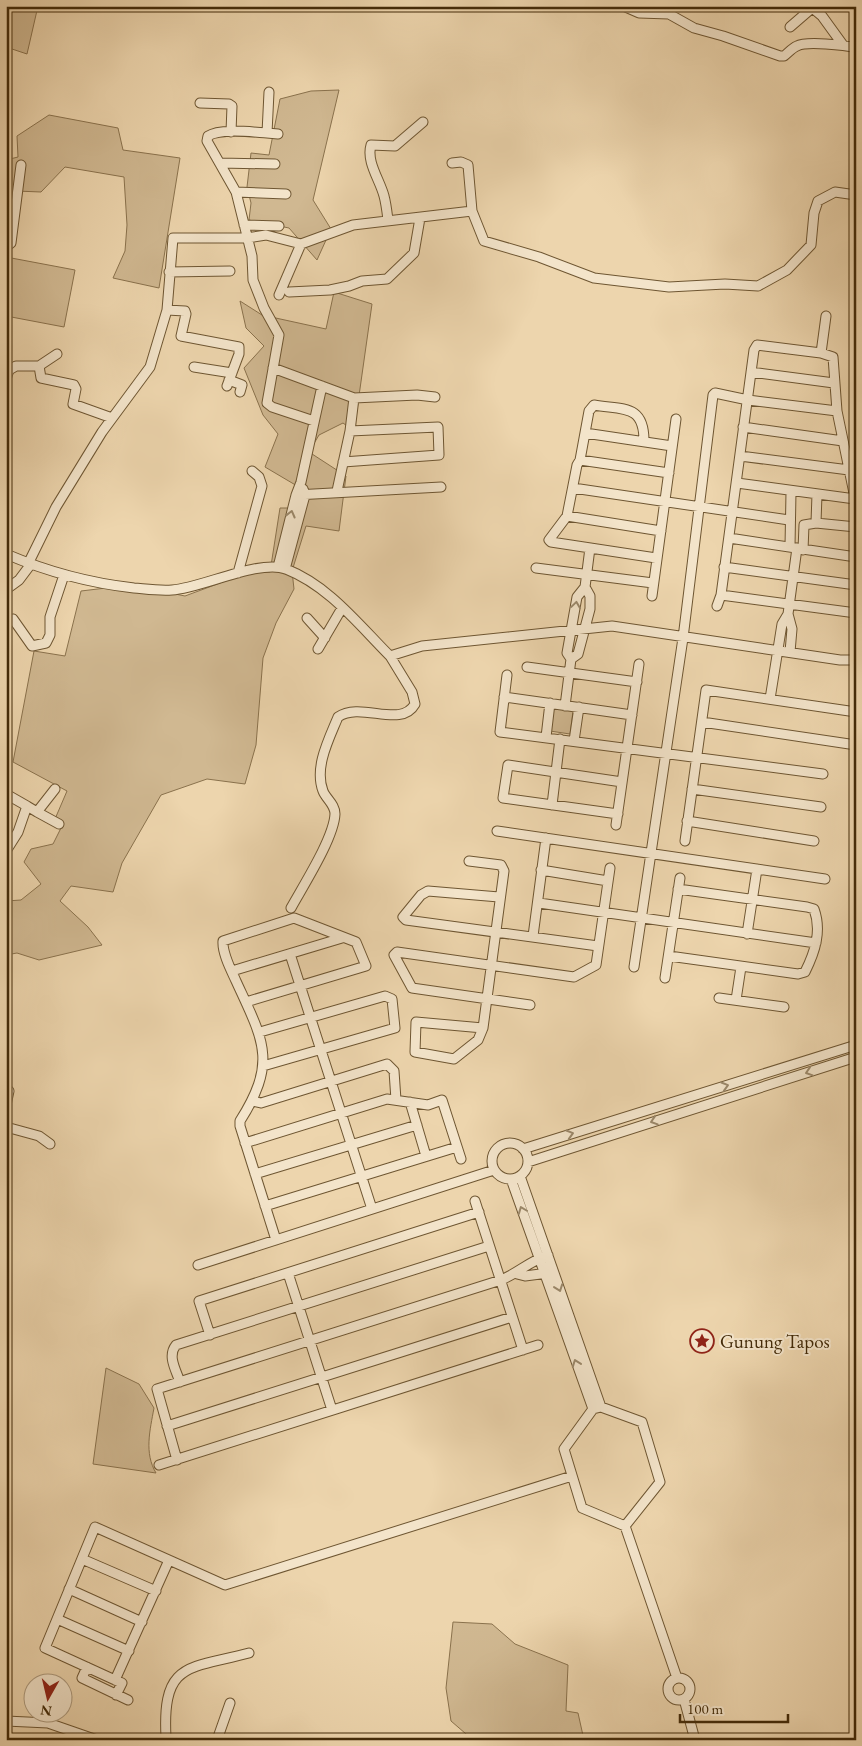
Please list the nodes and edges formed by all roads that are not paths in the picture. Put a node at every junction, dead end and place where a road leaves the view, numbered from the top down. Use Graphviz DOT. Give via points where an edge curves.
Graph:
graph roads {
  1 [pos="623,6"];
  2 [pos="811,7"];
  3 [pos="790,27"];
  4 [pos="843,45"];
  5 [pos="856,48"];
  6 [pos="269,92"];
  7 [pos="200,103"];
  8 [pos="423,122"];
  9 [pos="231,132"];
  10 [pos="267,133"];
  11 [pos="278,134"];
  12 [pos="220,163"];
  13 [pos="452,163"];
  14 [pos="275,164"];
  15 [pos="21,165"];
  16 [pos="236,192"];
  17 [pos="286,194"];
  18 [pos="856,195"];
  19 [pos="472,211"];
  20 [pos="420,218"];
  21 [pos="388,220"];
  22 [pos="244,225"];
  23 [pos="279,226"];
  24 [pos="247,238"];
  25 [pos="301,244"];
  26 [pos="6,248"];
  27 [pos="230,271"];
  28 [pos="169,272"];
  29 [pos="289,292"];
  30 [pos="279,295"];
  31 [pos="167,310"];
  32 [pos="826,316"];
  33 [pos="822,352"];
  34 [pos="57,354"];
  35 [pos="39,366"];
  36 [pos="194,367"];
  37 [pos="273,368"];
  38 [pos="751,372"];
  39 [pos="7,376"];
  40 [pos="229,380"];
  41 [pos="834,383"];
  42 [pos="322,386"];
  43 [pos="240,392"];
  44 [pos="435,397"];
  45 [pos="354,398"];
  46 [pos="748,400"];
  47 [pos="837,411"];
  48 [pos="112,418"];
  49 [pos="676,418"];
  50 [pos="314,421"];
  51 [pos="743,427"];
  52 [pos="350,432"];
  53 [pos="585,433"];
  54 [pos="843,441"];
  55 [pos="644,442"];
  56 [pos="672,446"];
  57 [pos="740,456"];
  58 [pos="580,460"];
  59 [pos="343,462"];
  60 [pos="849,470"];
  61 [pos="252,471"];
  62 [pos="669,473"];
  63 [pos="737,483"];
  64 [pos="441,487"];
  65 [pos="573,488"];
  66 [pos="337,491"];
  67 [pos="791,492"];
  68 [pos="817,494"];
  69 [pos="300,495"];
  70 [pos="855,501"];
  71 [pos="664,502"];
  72 [pos="699,507"];
  73 [pos="733,510"];
  74 [pos="566,517"];
  75 [pos="789,520"];
  76 [pos="816,522"];
  77 [pos="856,527"];
  78 [pos="660,531"];
  79 [pos="729,538"];
  80 [pos="590,548"];
  81 [pos="797,548"];
  82 [pos="6,554"];
  83 [pos="856,557"];
  84 [pos="656,558"];
  85 [pos="30,564"];
  86 [pos="724,567"];
  87 [pos="282,568"];
  88 [pos="536,568"];
  89 [pos="238,573"];
  90 [pos="587,574"];
  91 [pos="64,576"];
  92 [pos="794,578"];
  93 [pos="652,583"];
  94 [pos="856,585"];
  95 [pos="585,587"];
  96 [pos="8,588"];
  97 [pos="721,595"];
  98 [pos="652,596"];
  99 [pos="717,606"];
  100 [pos="342,608"];
  101 [pos="789,610"];
  102 [pos="856,613"];
  103 [pos="307,618"];
  104 [pos="6,624"];
  105 [pos="585,628"];
  106 [pos="572,629"];
  107 [pos="325,638"];
  108 [pos="682,638"];
  109 [pos="318,649"];
  110 [pos="778,650"];
  111 [pos="790,652"];
  112 [pos="390,656"];
  113 [pos="571,659"];
  114 [pos="856,660"];
  115 [pos="639,664"];
  116 [pos="527,667"];
  117 [pos="569,673"];
  118 [pos="507,675"];
  119 [pos="637,682"];
  120 [pos="504,697"];
  121 [pos="770,699"];
  122 [pos="550,703"];
  123 [pos="565,706"];
  124 [pos="578,707"];
  125 [pos="856,712"];
  126 [pos="632,715"];
  127 [pos="702,722"];
  128 [pos="546,737"];
  129 [pos="560,739"];
  130 [pos="574,741"];
  131 [pos="856,745"];
  132 [pos="627,747"];
  133 [pos="666,752"];
  134 [pos="697,756"];
  135 [pos="556,772"];
  136 [pos="823,774"];
  137 [pos="622,782"];
  138 [pos="692,788"];
  139 [pos="55,789"];
  140 [pos="6,794"];
  141 [pos="552,805"];
  142 [pos="27,806"];
  143 [pos="821,807"];
  144 [pos="37,812"];
  145 [pos="618,814"];
  146 [pos="688,821"];
  147 [pos="58,824"];
  148 [pos="616,824"];
  149 [pos="497,831"];
  150 [pos="546,838"];
  151 [pos="685,841"];
  152 [pos="814,841"];
  153 [pos="6,851"];
  154 [pos="652,854"];
  155 [pos="6,858"];
  156 [pos="469,861"];
  157 [pos="6,867"];
  158 [pos="610,868"];
  159 [pos="757,869"];
  160 [pos="541,870"];
  161 [pos="680,878"];
  162 [pos="825,879"];
  163 [pos="608,880"];
  164 [pos="678,889"];
  165 [pos="499,897"];
  166 [pos="752,901"];
  167 [pos="539,903"];
  168 [pos="291,908"];
  169 [pos="604,912"];
  170 [pos="642,918"];
  171 [pos="673,923"];
  172 [pos="495,933"];
  173 [pos="747,934"];
  174 [pos="533,936"];
  175 [pos="342,938"];
  176 [pos="816,943"];
  177 [pos="598,946"];
  178 [pos="290,954"];
  179 [pos="669,956"];
  180 [pos="491,964"];
  181 [pos="634,966"];
  182 [pos="741,967"];
  183 [pos="232,971"];
  184 [pos="665,978"];
  185 [pos="300,986"];
  186 [pos="719,998"];
  187 [pos="487,999"];
  188 [pos="736,1000"];
  189 [pos="246,1002"];
  190 [pos="530,1005"];
  191 [pos="784,1007"];
  192 [pos="311,1018"];
  193 [pos="483,1028"];
  194 [pos="260,1032"];
  195 [pos="856,1045"];
  196 [pos="321,1049"];
  197 [pos="839,1050"];
  198 [pos="856,1057"];
  199 [pos="844,1060"];
  200 [pos="263,1066"];
  201 [pos="331,1081"];
  202 [pos="9,1091"];
  203 [pos="396,1100"];
  204 [pos="253,1101"];
  205 [pos="410,1102"];
  206 [pos="6,1105"];
  207 [pos="341,1113"];
  208 [pos="417,1125"];
  209 [pos="6,1127"];
  210 [pos="245,1143"];
  211 [pos="50,1144"];
  212 [pos="351,1145"];
  213 [pos="457,1147"];
  214 [pos="523,1148"];
  215 [pos="426,1156"];
  216 [pos="461,1159"];
  217 [pos="528,1162"];
  218 [pos="494,1170"];
  219 [pos="255,1174"];
  220 [pos="362,1176"];
  221 [pos="515,1178"];
  222 [pos="475,1201"];
  223 [pos="265,1206"];
  224 [pos="372,1209"];
  225 [pos="478,1212"];
  226 [pos="276,1240"];
  227 [pos="489,1246"];
  228 [pos="544,1257"];
  229 [pos="198,1265"];
  230 [pos="288,1273"];
  231 [pos="549,1273"];
  232 [pos="517,1274"];
  233 [pos="501,1280"];
  234 [pos="299,1306"];
  235 [pos="512,1317"];
  236 [pos="210,1335"];
  237 [pos="310,1341"];
  238 [pos="538,1345"];
  239 [pos="523,1350"];
  240 [pos="322,1377"];
  241 [pos="180,1382"];
  242 [pos="597,1408"];
  243 [pos="332,1410"];
  244 [pos="167,1426"];
  245 [pos="176,1460"];
  246 [pos="159,1465"];
  247 [pos="572,1476"];
  248 [pos="625,1526"];
  249 [pos="82,1559"];
  250 [pos="169,1560"];
  251 [pos="69,1589"];
  252 [pos="156,1591"];
  253 [pos="57,1619"];
  254 [pos="142,1622"];
  255 [pos="129,1651"];
  256 [pos="249,1653"];
  257 [pos="87,1667"];
  258 [pos="677,1678"];
  259 [pos="115,1680"];
  260 [pos="116,1695"];
  261 [pos="684,1699"];
  262 [pos="128,1700"];
  263 [pos="230,1703"];
  264 [pos="6,1721"];
  265 [pos="97,1740"];
  266 [pos="170,1740"];
  267 [pos="217,1740"];
  268 [pos="695,1740"];
  1 -- 4 [label="street" via="639,13 669,14 694,28 780,56 804,44"];
  2 -- 3 [label="street"];
  2 -- 4 [label="street" via="822,16"];
  4 -- 5 [label="street"];
  6 -- 10 [label="street"];
  7 -- 9 [label="street" via="232,106"];
  8 -- 21 [label="street" via="395,146 371,145 372,162 384,195"];
  9 -- 10 [label="street"];
  9 -- 12 [label="street" via="208,136 210,147"];
  10 -- 11 [label="street"];
  12 -- 14 [label="street"];
  12 -- 16 [label="street"];
  13 -- 19 [label="street" via="461,162 468,166"];
  15 -- 26 [label="street" via="10,243"];
  16 -- 17 [label="street"];
  16 -- 22 [label="street"];
  18 -- 19 [label="street" via="835,192 818,201 811,245 787,270 758,286 669,287 585,276 539,257 484,241"];
  19 -- 20 [label="street"];
  20 -- 21 [label="street"];
  20 -- 29 [label="street" via="414,253 387,279 362,281 330,290"];
  21 -- 25 [label="street" via="353,225"];
  22 -- 23 [label="street"];
  22 -- 24 [label="street"];
  24 -- 25 [label="street" via="266,235"];
  24 -- 28 [label="street" via="173,238"];
  24 -- 37 [label="street" via="253,280 279,335"];
  25 -- 30 [label="street"];
  27 -- 28 [label="street"];
  28 -- 31 [label="street"];
  31 -- 40 [label="street" via="184,311 186,314 181,336 239,347"];
  31 -- 48 [label="street" via="150,367"];
  32 -- 33 [label="street"];
  33 -- 38 [label="street" via="756,346"];
  33 -- 41 [label="street" via="834,358"];
  34 -- 35 [label="street"];
  35 -- 39 [label="street" via="16,366 9,370"];
  35 -- 48 [label="street" via="43,380 75,387 73,404"];
  36 -- 40 [label="street"];
  37 -- 42 [label="street"];
  37 -- 50 [label="street" via="268,403"];
  38 -- 41 [label="street"];
  38 -- 46 [label="street"];
  40 -- 43 [label="street" via="242,385"];
  41 -- 47 [label="street"];
  42 -- 45 [label="street"];
  42 -- 50 [label="street"];
  44 -- 45 [label="street"];
  45 -- 52 [label="street"];
  46 -- 47 [label="street"];
  46 -- 51 [label="street"];
  46 -- 72 [label="street" via="713,395"];
  47 -- 54 [label="street"];
  48 -- 85 [label="street" via="56,507"];
  49 -- 56 [label="street"];
  50 -- 69 [label="street"];
  51 -- 54 [label="street"];
  51 -- 57 [label="street"];
  52 -- 59 [label="street"];
  52 -- 59 [label="street" via="438,427 439,455"];
  53 -- 55 [label="street"];
  53 -- 55 [label="street" via="589,411 594,405 639,415 644,427"];
  53 -- 58 [label="street"];
  54 -- 60 [label="street"];
  55 -- 56 [label="street"];
  56 -- 62 [label="street"];
  57 -- 60 [label="street"];
  57 -- 63 [label="street"];
  58 -- 62 [label="street"];
  58 -- 65 [label="street"];
  59 -- 66 [label="street"];
  60 -- 70 [label="street"];
  61 -- 89 [label="street" via="262,486"];
  62 -- 71 [label="street"];
  63 -- 67 [label="street"];
  63 -- 73 [label="street"];
  64 -- 66 [label="street"];
  65 -- 71 [label="street"];
  65 -- 74 [label="street"];
  66 -- 69 [label="street"];
  67 -- 68 [label="street"];
  67 -- 75 [label="street"];
  68 -- 70 [label="street"];
  68 -- 76 [label="street"];
  69 -- 87 [label="street"];
  71 -- 72 [label="street"];
  71 -- 78 [label="street"];
  72 -- 73 [label="street"];
  72 -- 108 [label="street"];
  73 -- 75 [label="street"];
  73 -- 79 [label="street"];
  74 -- 78 [label="street"];
  74 -- 80 [label="street" via="549,541"];
  75 -- 81 [label="street"];
  76 -- 77 [label="street"];
  76 -- 81 [label="street" via="804,525"];
  78 -- 84 [label="street"];
  79 -- 81 [label="street"];
  79 -- 86 [label="street"];
  80 -- 84 [label="street"];
  80 -- 90 [label="street"];
  81 -- 83 [label="street"];
  81 -- 92 [label="street"];
  82 -- 85 [label="street"];
  84 -- 93 [label="street"];
  85 -- 91 [label="street"];
  85 -- 96 [label="street"];
  86 -- 92 [label="street"];
  86 -- 97 [label="street"];
  87 -- 89 [label="street"];
  87 -- 100 [label="street" via="314,582"];
  88 -- 90 [label="street"];
  89 -- 91 [label="street" via="170,591 99,584"];
  90 -- 93 [label="street"];
  90 -- 95 [label="street"];
  91 -- 104 [label="street" via="50,617 50,635 46,643 30,645 13,619"];
  92 -- 94 [label="street"];
  92 -- 101 [label="street"];
  93 -- 98 [label="street"];
  95 -- 105 [label="street" via="591,600"];
  106 -- 95 [label="street, one-way" via="578,597"];
  97 -- 99 [label="street"];
  97 -- 101 [label="street"];
  100 -- 107 [label="street"];
  100 -- 112 [label="street"];
  101 -- 102 [label="street"];
  101 -- 110 [label="street" via="782,624"];
  101 -- 111 [label="street" via="792,629"];
  103 -- 107 [label="street"];
  105 -- 106 [label="street"];
  105 -- 108 [label="street" via="612,626"];
  105 -- 113 [label="street" via="578,654"];
  106 -- 112 [label="street" via="422,646"];
  106 -- 113 [label="street" via="567,653"];
  107 -- 109 [label="street"];
  108 -- 110 [label="street"];
  108 -- 133 [label="street"];
  110 -- 111 [label="street"];
  110 -- 121 [label="street"];
  111 -- 114 [label="street"];
  112 -- 168 [label="street" via="412,692 415,704 400,715 356,710 338,717 323,757 321,776 323,792 334,808 334,817 324,846"];
  113 -- 117 [label="street"];
  115 -- 119 [label="street"];
  116 -- 117 [label="street"];
  117 -- 119 [label="street"];
  117 -- 123 [label="street"];
  118 -- 120 [label="street"];
  119 -- 126 [label="street"];
  120 -- 122 [label="street"];
  120 -- 128 [label="street" via="500,732"];
  121 -- 125 [label="street"];
  121 -- 127 [label="street" via="706,690"];
  122 -- 123 [label="street"];
  122 -- 128 [label="street"];
  123 -- 124 [label="street"];
  124 -- 126 [label="street"];
  124 -- 130 [label="street"];
  126 -- 132 [label="street"];
  127 -- 131 [label="street"];
  127 -- 134 [label="street"];
  128 -- 129 [label="street"];
  129 -- 130 [label="street"];
  129 -- 135 [label="street"];
  130 -- 132 [label="street"];
  132 -- 133 [label="street"];
  132 -- 137 [label="street"];
  133 -- 134 [label="street"];
  133 -- 154 [label="street"];
  134 -- 136 [label="street"];
  134 -- 138 [label="street"];
  135 -- 137 [label="street"];
  135 -- 141 [label="street"];
  135 -- 141 [label="street" via="508,765 503,798"];
  137 -- 145 [label="street"];
  138 -- 143 [label="street"];
  138 -- 146 [label="street"];
  139 -- 144 [label="street"];
  140 -- 142 [label="street"];
  141 -- 145 [label="street"];
  142 -- 144 [label="street"];
  142 -- 153 [label="street" via="18,832"];
  144 -- 147 [label="street"];
  145 -- 148 [label="street"];
  146 -- 151 [label="street"];
  146 -- 152 [label="street"];
  149 -- 150 [label="street"];
  150 -- 154 [label="street"];
  150 -- 160 [label="street"];
  154 -- 159 [label="street"];
  154 -- 170 [label="street"];
  155 -- 157 [label="street"];
  156 -- 165 [label="street" via="501,865 504,871"];
  158 -- 163 [label="street"];
  159 -- 162 [label="street"];
  159 -- 166 [label="street"];
  160 -- 163 [label="street"];
  160 -- 167 [label="street"];
  161 -- 164 [label="street"];
  163 -- 169 [label="street"];
  164 -- 166 [label="street"];
  164 -- 171 [label="street"];
  165 -- 172 [label="street"];
  165 -- 172 [label="street" via="428,891 403,917"];
  166 -- 173 [label="street"];
  166 -- 176 [label="street" via="814,909 819,928"];
  167 -- 169 [label="street"];
  167 -- 174 [label="street"];
  169 -- 170 [label="street"];
  169 -- 177 [label="street"];
  170 -- 171 [label="street"];
  170 -- 181 [label="street"];
  171 -- 173 [label="street"];
  171 -- 179 [label="street"];
  172 -- 174 [label="street"];
  172 -- 180 [label="street"];
  173 -- 176 [label="street"];
  174 -- 177 [label="street"];
  175 -- 178 [label="street"];
  175 -- 183 [label="street" via="294,918 225,939 223,944"];
  175 -- 185 [label="street" via="356,942 366,966"];
  176 -- 182 [label="street" via="805,972 791,974"];
  177 -- 180 [label="street" via="595,967 574,977"];
  178 -- 183 [label="street"];
  178 -- 185 [label="street"];
  179 -- 182 [label="street"];
  179 -- 184 [label="street"];
  180 -- 187 [label="street"];
  180 -- 187 [label="street" via="397,952 394,957 412,988"];
  182 -- 188 [label="street"];
  183 -- 189 [label="street"];
  185 -- 189 [label="street"];
  185 -- 192 [label="street"];
  186 -- 188 [label="street"];
  187 -- 190 [label="street"];
  187 -- 193 [label="street"];
  188 -- 191 [label="street"];
  189 -- 194 [label="street"];
  192 -- 194 [label="street"];
  192 -- 196 [label="street"];
  192 -- 196 [label="street" via="384,996 392,999 394,1028"];
  193 -- 193 [label="street" via="478,1040 454,1059 415,1052 416,1022"];
  194 -- 200 [label="street"];
  195 -- 197 [label="street"];
  196 -- 200 [label="street"];
  196 -- 201 [label="street"];
  197 -- 199 [label="street"];
  214 -- 197 [label="street, one-way"];
  198 -- 199 [label="street"];
  199 -- 217 [label="street, one-way"];
  200 -- 204 [label="street"];
  201 -- 203 [label="street" via="387,1064 394,1070"];
  201 -- 204 [label="street" via="261,1103"];
  201 -- 207 [label="street"];
  202 -- 206 [label="street"];
  203 -- 205 [label="street"];
  203 -- 207 [label="street" via="387,1099"];
  204 -- 210 [label="street" via="240,1121"];
  205 -- 208 [label="street"];
  205 -- 213 [label="street" via="428,1105 442,1100"];
  207 -- 210 [label="street"];
  207 -- 212 [label="street"];
  208 -- 212 [label="street"];
  208 -- 215 [label="street"];
  209 -- 211 [label="street" via="39,1136"];
  210 -- 219 [label="street"];
  212 -- 219 [label="street"];
  212 -- 220 [label="street"];
  213 -- 215 [label="street"];
  213 -- 216 [label="street"];
  214 -- 217 [label="street"];
  214 -- 218 [label="street" via="510,1143 496,1149 492,1162"];
  215 -- 220 [label="street"];
  217 -- 221 [label="street" via="524,1172"];
  218 -- 221 [label="street" via="498,1175"];
  218 -- 224 [label="street"];
  219 -- 223 [label="street"];
  220 -- 223 [label="street"];
  220 -- 224 [label="street"];
  221 -- 228 [label="street"];
  222 -- 225 [label="street"];
  223 -- 226 [label="street"];
  224 -- 226 [label="street"];
  225 -- 227 [label="street"];
  225 -- 230 [label="street"];
  226 -- 229 [label="street"];
  227 -- 233 [label="street"];
  227 -- 234 [label="street"];
  228 -- 231 [label="street"];
  228 -- 232 [label="street" via="522,1267"];
  230 -- 234 [label="street"];
  230 -- 236 [label="street" via="199,1301"];
  231 -- 232 [label="street"];
  231 -- 242 [label="street"];
  232 -- 233 [label="street"];
  233 -- 235 [label="street"];
  233 -- 237 [label="street"];
  234 -- 236 [label="street"];
  234 -- 237 [label="street"];
  235 -- 239 [label="street"];
  235 -- 240 [label="street"];
  236 -- 241 [label="street" via="176,1345 172,1350"];
  237 -- 240 [label="street"];
  237 -- 241 [label="street"];
  238 -- 239 [label="street"];
  239 -- 243 [label="street"];
  240 -- 243 [label="street"];
  240 -- 244 [label="street"];
  241 -- 244 [label="street" via="157,1389"];
  242 -- 247 [label="street" via="564,1449"];
  242 -- 248 [label="street" via="642,1422 660,1482"];
  243 -- 245 [label="street"];
  244 -- 245 [label="street"];
  245 -- 246 [label="street"];
  247 -- 248 [label="street" via="582,1508"];
  247 -- 250 [label="street" via="225,1585"];
  248 -- 258 [label="street"];
  249 -- 250 [label="street" via="95,1527"];
  249 -- 251 [label="street"];
  249 -- 252 [label="street"];
  250 -- 252 [label="street"];
  251 -- 253 [label="street"];
  251 -- 254 [label="street"];
  252 -- 254 [label="street"];
  253 -- 255 [label="street"];
  253 -- 257 [label="street" via="45,1648"];
  254 -- 255 [label="street"];
  255 -- 259 [label="street"];
  256 -- 266 [label="street" via="214,1660 177,1675 172,1682 166,1714 166,1737"];
  257 -- 259 [label="street"];
  257 -- 260 [label="street" via="82,1678"];
  258 -- 261 [label="street" via="689,1684 689,1694"];
  258 -- 261 [label="street" via="669,1685 669,1693 676,1700"];
  259 -- 260 [label="street" via="122,1683"];
  260 -- 262 [label="street"];
  261 -- 268 [label="street"];
  263 -- 267 [label="street"];
  264 -- 265 [label="street" via="36,1722 73,1730"];
}
